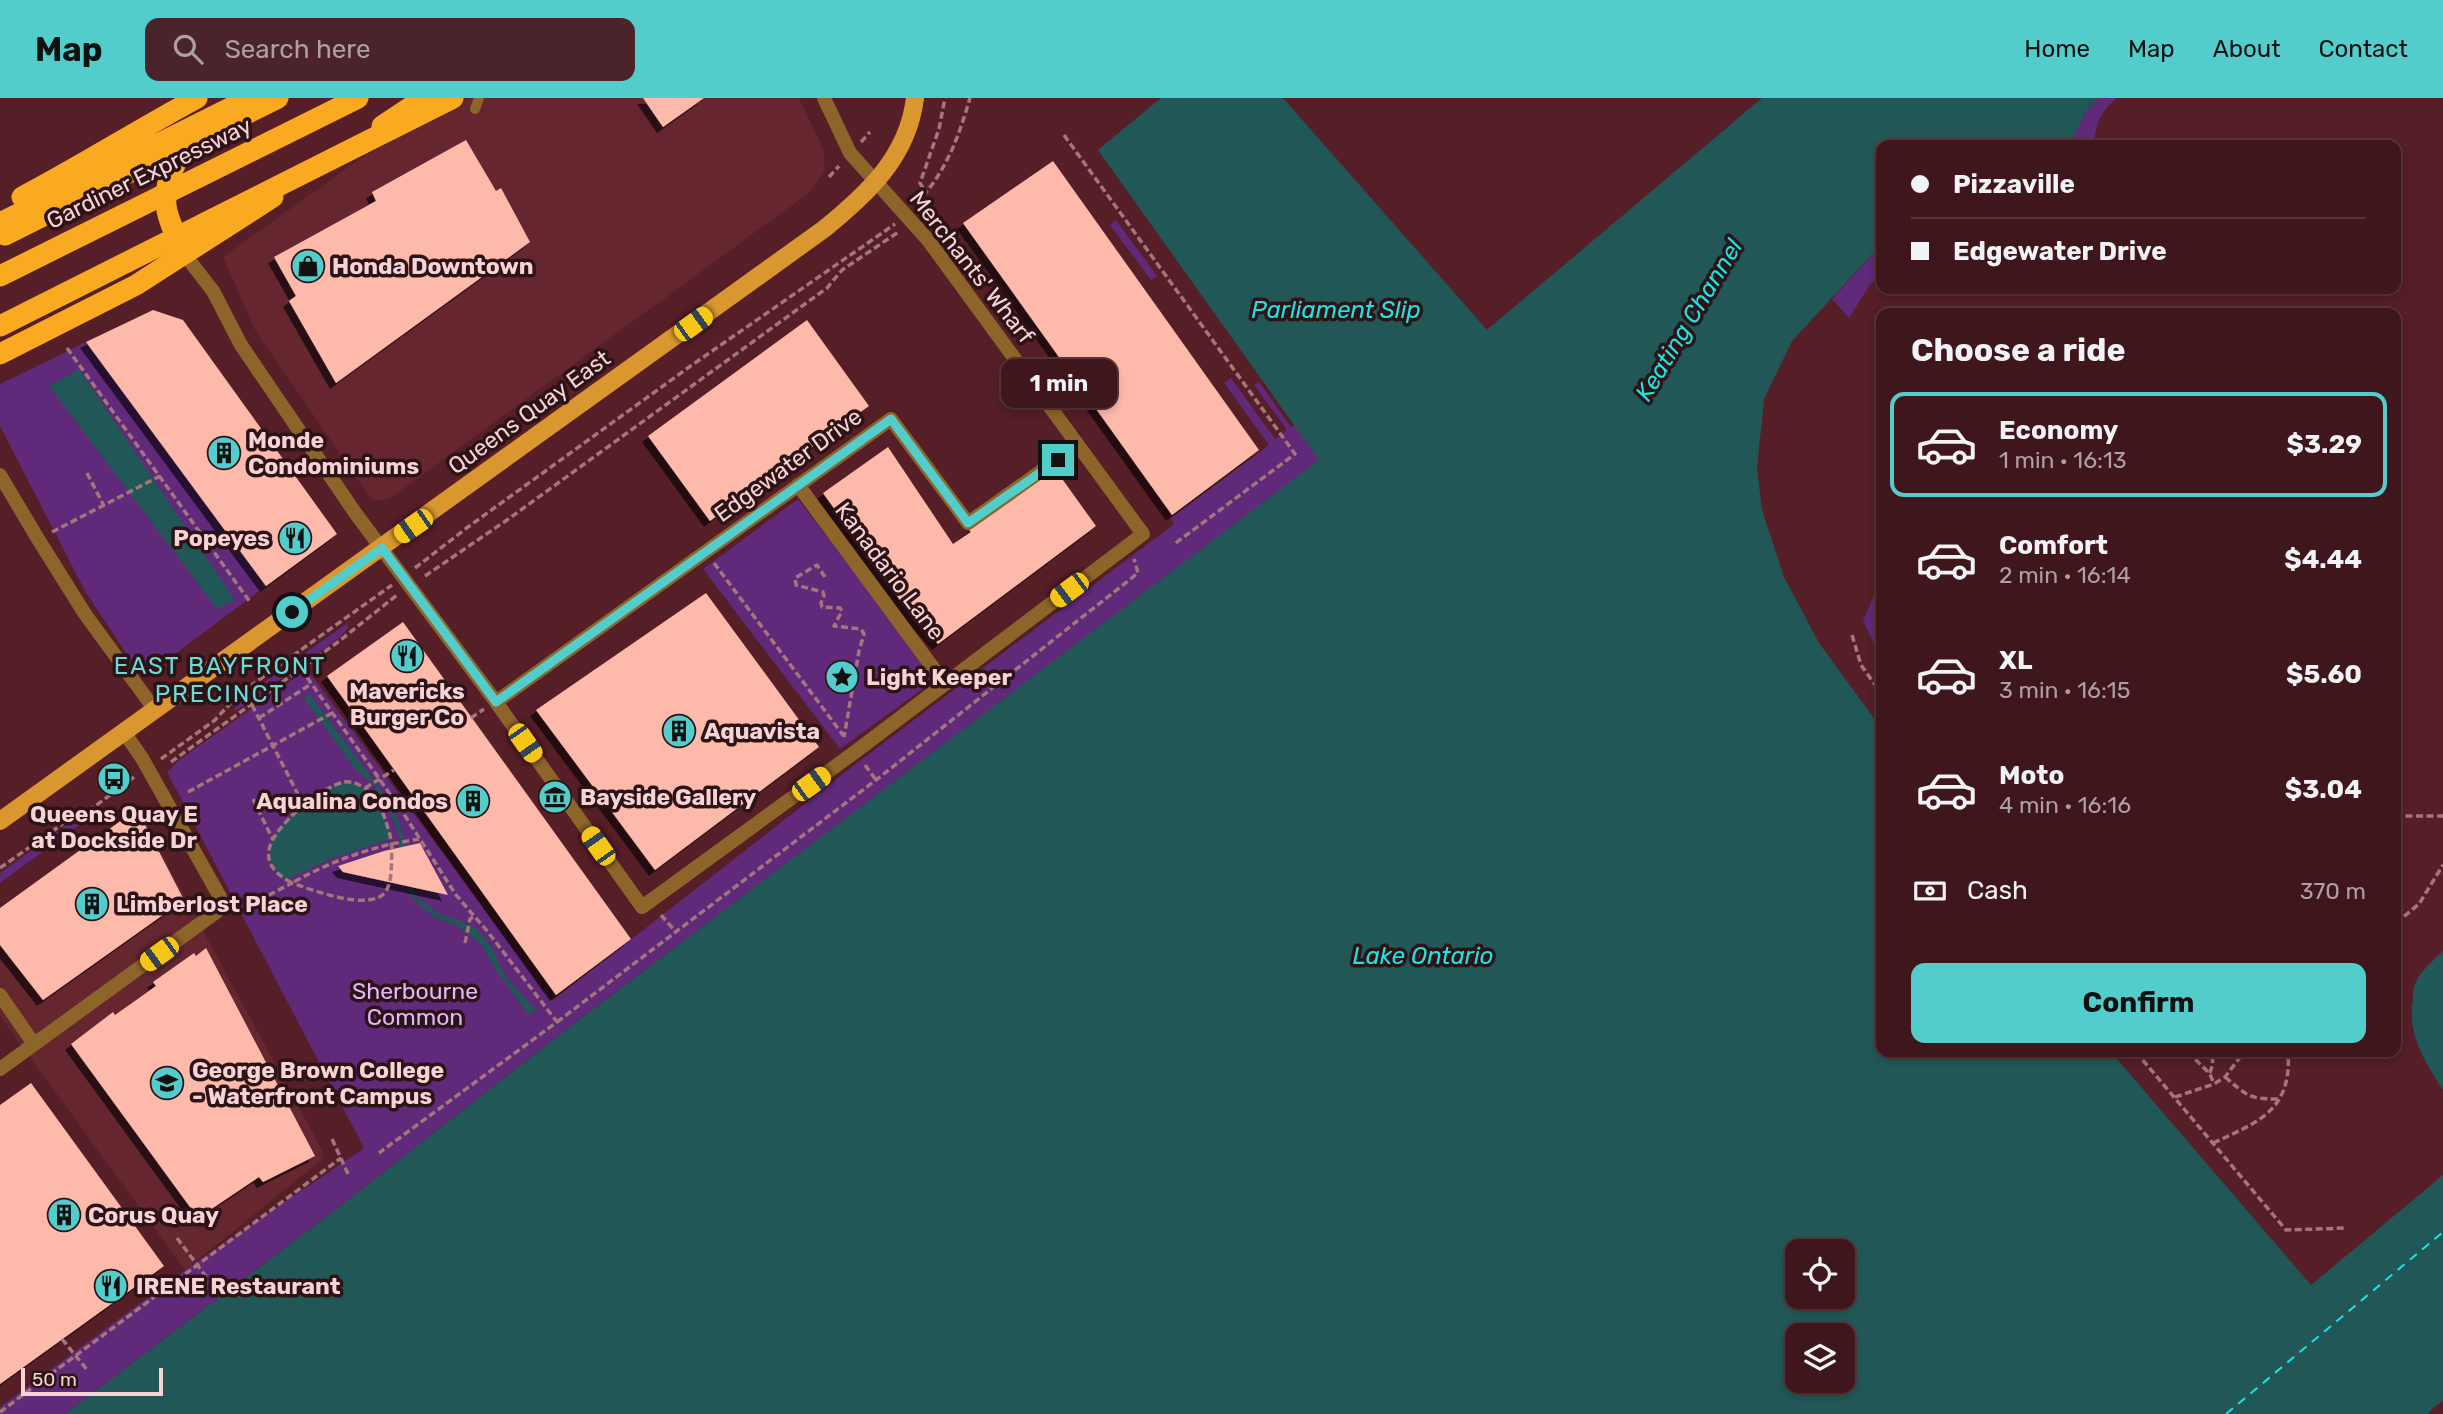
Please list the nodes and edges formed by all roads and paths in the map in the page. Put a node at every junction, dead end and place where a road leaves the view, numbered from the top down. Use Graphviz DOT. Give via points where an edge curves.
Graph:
graph roads {
  1 [pos="197,98"];
  2 [pos="250,98"];
  3 [pos="278,98"];
  4 [pos="359,98"];
  5 [pos="424,98"];
  6 [pos="453,98"];
  7 [pos="479,98"];
  8 [pos="824,98"];
  9 [pos="915,98"];
  10 [pos="945,98"];
  11 [pos="970,98"];
  12 [pos="475,109"];
  13 [pos="209,119"];
  14 [pos="1064,135"];
  15 [pos="876,184"];
  16 [pos="923,188"];
  17 [pos="919,201"];
  18 [pos="0,208"];
  19 [pos="0,223"];
  20 [pos="895,224"];
  21 [pos="900,231"];
  22 [pos="0,238"];
  23 [pos="185,255"];
  24 [pos="0,276"];
  25 [pos="0,326"];
  26 [pos="67,348"];
  27 [pos="0,354"];
  28 [pos="1079,445"];
  29 [pos="87,474"];
  30 [pos="0,475"];
  31 [pos="160,476"];
  32 [pos="798,485"];
  33 [pos="104,506"];
  34 [pos="37,539"];
  35 [pos="1131,544"];
  36 [pos="1173,545"];
  37 [pos="382,548"];
  38 [pos="706,551"];
  39 [pos="404,576"];
  40 [pos="425,576"];
  41 [pos="825,577"];
  42 [pos="399,594"];
  43 [pos="250,602"];
  44 [pos="1852,635"];
  45 [pos="301,669"];
  46 [pos="312,684"];
  47 [pos="945,684"];
  48 [pos="1876,686"];
  49 [pos="496,702"];
  50 [pos="251,704"];
  51 [pos="155,710"];
  52 [pos="332,713"];
  53 [pos="259,718"];
  54 [pos="124,732"];
  55 [pos="844,737"];
  56 [pos="848,742"];
  57 [pos="273,746"];
  58 [pos="160,759"];
  59 [pos="861,760"];
  60 [pos="171,762"];
  61 [pos="394,770"];
  62 [pos="134,778"];
  63 [pos="379,780"];
  64 [pos="876,780"];
  65 [pos="365,788"];
  66 [pos="188,792"];
  67 [pos="253,799"];
  68 [pos="304,806"];
  69 [pos="2401,815"];
  70 [pos="2443,816"];
  71 [pos="0,821"];
  72 [pos="419,838"];
  73 [pos="273,840"];
  74 [pos="393,843"];
  75 [pos="2443,865"];
  76 [pos="0,868"];
  77 [pos="292,883"];
  78 [pos="250,905"];
  79 [pos="661,915"];
  80 [pos="472,918"];
  81 [pos="2401,919"];
  82 [pos="676,932"];
  83 [pos="465,943"];
  84 [pos="0,995"];
  85 [pos="557,1022"];
  86 [pos="34,1044"];
  87 [pos="2140,1057"];
  88 [pos="2193,1057"];
  89 [pos="2212,1057"];
  90 [pos="2288,1057"];
  91 [pos="2239,1059"];
  92 [pos="0,1069"];
  93 [pos="2210,1073"];
  94 [pos="2225,1077"];
  95 [pos="2214,1084"];
  96 [pos="2174,1097"];
  97 [pos="2280,1099"];
  98 [pos="332,1139"];
  99 [pos="2213,1143"];
  100 [pos="379,1153"];
  101 [pos="341,1158"];
  102 [pos="349,1176"];
  103 [pos="2346,1228"];
  104 [pos="177,1238"];
  105 [pos="198,1266"];
  106 [pos="210,1282"];
  107 [pos="62,1339"];
  108 [pos="77,1357"];
  109 [pos="88,1371"];
  110 [pos="0,1412"];
  1 -- 18 [label="highway"];
  2 -- 13 [label="highway"];
  3 -- 22 [label="highway, Gardiner Expressway, bridge"];
  4 -- 24 [label="highway, Gardiner Expressway, bridge"];
  5 -- 23 [label="highway"];
  6 -- 25 [label="highway, bridge"];
  7 -- 12 [label="lane"];
  8 -- 15 [label="street, Merchants' Wharf" via="850,153"];
  9 -- 15 [label="main road, Queens Quay East" via="900,147"];
  10 -- 16 [label="path" via="920,183"];
  11 -- 17 [label="path" via="958,140"];
  13 -- 19 [label="highway"];
  13 -- 23 [label="highway" via="187,143 166,186 169,221"];
  14 -- 36 [label="path" via="1295,454"];
  15 -- 28 [label="street, Merchants' Wharf" via="928,240"];
  15 -- 37 [label="main road, Queens Quay East" via="824,229"];
  20 -- 39 [label="path" via="692,365"];
  21 -- 40 [label="path"];
  23 -- 27 [label="highway"];
  23 -- 37 [label="street" via="213,291 241,345 284,410"];
  26 -- 31 [label="path"];
  28 -- 32 [label="street, Edgewater Drive" via="968,523 891,419"];
  28 -- 35 [label="street, Merchants' Wharf" via="1143,534"];
  29 -- 33 [label="path"];
  30 -- 34 [label="street"];
  31 -- 33 [label="path"];
  31 -- 43 [label="path"];
  32 -- 38 [label="street, Edgewater Drive"];
  32 -- 47 [label="street, Kanadario Lane"];
  33 -- 34 [label="path"];
  34 -- 51 [label="street"];
  35 -- 47 [label="street"];
  35 -- 64 [label="path" via="1138,573"];
  37 -- 39 [label="street"];
  37 -- 51 [label="main road, Queens Quay East"];
  38 -- 49 [label="street, Edgewater Drive"];
  38 -- 55 [label="path"];
  39 -- 49 [label="street"];
  39 -- 58 [label="path" via="239,694 215,720"];
  41 -- 55 [label="path" via="817,565 794,581 823,592 822,607 840,608 834,626 861,629 864,634"];
  42 -- 45 [label="path"];
  44 -- 48 [label="path" via="1861,665"];
  45 -- 46 [label="path"];
  45 -- 50 [label="path"];
  46 -- 52 [label="path"];
  46 -- 53 [label="path"];
  47 -- 49 [label="street" via="642,908"];
  50 -- 53 [label="path"];
  50 -- 60 [label="path"];
  51 -- 54 [label="main road, Queens Quay East"];
  52 -- 57 [label="path"];
  52 -- 63 [label="path"];
  53 -- 57 [label="path"];
  54 -- 71 [label="main road, Queens Quay East"];
  54 -- 86 [label="street" via="220,897 219,909"];
  55 -- 56 [label="path"];
  57 -- 66 [label="path"];
  57 -- 68 [label="path"];
  59 -- 64 [label="path"];
  61 -- 63 [label="path"];
  62 -- 76 [label="path"];
  63 -- 65 [label="path"];
  63 -- 72 [label="path"];
  64 -- 82 [label="path"];
  65 -- 68 [label="path" via="341,783"];
  65 -- 74 [label="path" via="380,807"];
  67 -- 73 [label="path"];
  68 -- 73 [label="path"];
  69 -- 70 [label="path"];
  72 -- 74 [label="path"];
  72 -- 80 [label="path"];
  73 -- 77 [label="path" via="270,863"];
  74 -- 77 [label="path" via="339,859"];
  74 -- 77 [label="path" via="389,883 379,897 344,898"];
  75 -- 81 [label="path" via="2419,904"];
  77 -- 78 [label="path"];
  79 -- 82 [label="path"];
  80 -- 83 [label="path"];
  80 -- 85 [label="path"];
  82 -- 85 [label="path"];
  84 -- 86 [label="street"];
  85 -- 100 [label="path"];
  86 -- 92 [label="street"];
  87 -- 96 [label="path"];
  88 -- 93 [label="path"];
  89 -- 93 [label="path"];
  90 -- 97 [label="path" via="2285,1092"];
  91 -- 94 [label="path"];
  93 -- 95 [label="path"];
  94 -- 95 [label="path"];
  94 -- 97 [label="path" via="2245,1095"];
  95 -- 96 [label="path"];
  96 -- 99 [label="path"];
  97 -- 99 [label="path" via="2250,1126"];
  98 -- 101 [label="path"];
  99 -- 103 [label="path" via="2286,1230"];
  101 -- 102 [label="path"];
  101 -- 105 [label="path"];
  104 -- 105 [label="path"];
  105 -- 106 [label="path"];
  105 -- 108 [label="path"];
  107 -- 108 [label="path"];
  108 -- 109 [label="path"];
  108 -- 110 [label="path"];
}
